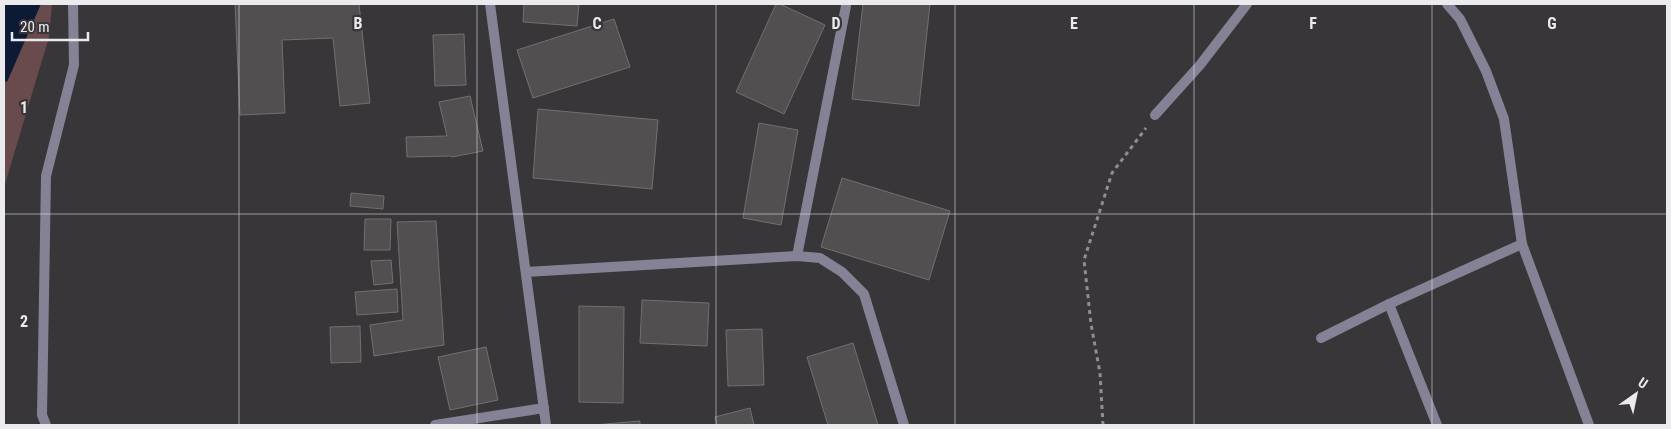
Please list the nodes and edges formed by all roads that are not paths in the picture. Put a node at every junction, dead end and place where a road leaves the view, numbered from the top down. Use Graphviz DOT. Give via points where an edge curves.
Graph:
graph roads {
  1 [pos="73,4"];
  2 [pos="490,4"];
  3 [pos="1248,4"];
  4 [pos="1447,4"];
  5 [pos="846,6"];
  6 [pos="1155,115"];
  7 [pos="1522,244"];
  8 [pos="797,256"];
  9 [pos="526,272"];
  10 [pos="1389,304"];
  11 [pos="1322,338"];
  12 [pos="544,408"];
  13 [pos="46,425"];
  14 [pos="435,425"];
  15 [pos="546,425"];
  16 [pos="904,425"];
  17 [pos="1437,425"];
  18 [pos="1589,425"];
  1 -- 13 [label="street" via="74,65 46,176 42,415"];
  2 -- 9 [label="street"];
  3 -- 6 [label="street"];
  4 -- 7 [label="street" via="1460,18 1486,71 1504,119"];
  5 -- 8 [label="street"];
  7 -- 10 [label="street"];
  7 -- 18 [label="street"];
  8 -- 9 [label="street"];
  8 -- 16 [label="street" via="820,258 842,272 864,294"];
  9 -- 12 [label="street"];
  10 -- 11 [label="street"];
  10 -- 17 [label="street"];
  12 -- 14 [label="street"];
  12 -- 15 [label="street"];
}
